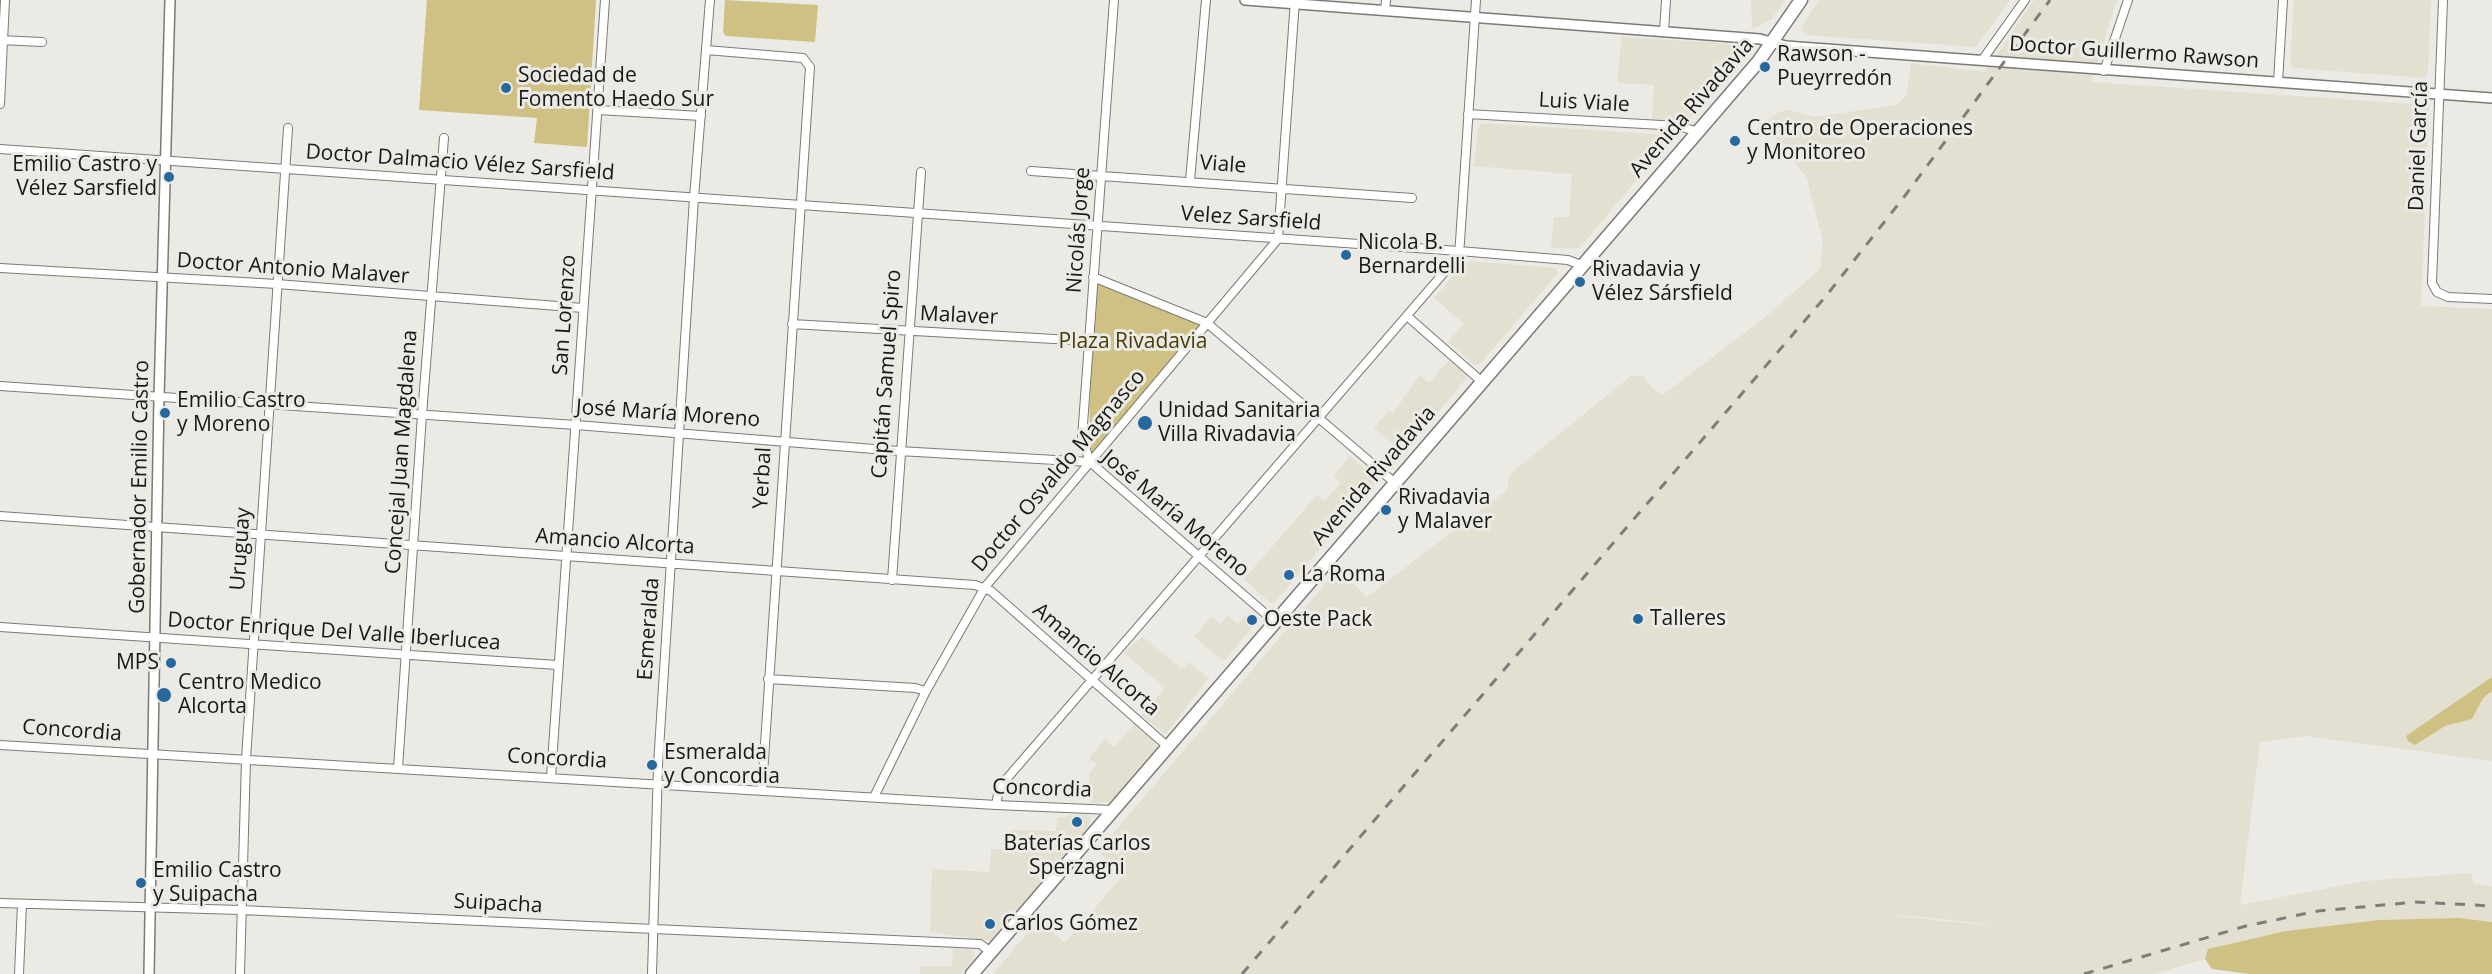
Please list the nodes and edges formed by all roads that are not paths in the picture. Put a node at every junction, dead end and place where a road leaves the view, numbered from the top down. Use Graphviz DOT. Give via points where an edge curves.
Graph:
graph roads {
  1 [pos="5,0"];
  2 [pos="170,0"];
  3 [pos="605,0"];
  4 [pos="710,0"];
  5 [pos="1114,0"];
  6 [pos="1206,0"];
  7 [pos="1245,0"];
  8 [pos="1386,0"];
  9 [pos="1476,0"];
  10 [pos="1666,0"];
  11 [pos="1802,0"];
  12 [pos="2025,0"];
  13 [pos="2128,0"];
  14 [pos="2283,0"];
  15 [pos="2443,0"];
  16 [pos="1295,2"];
  17 [pos="1385,11"];
  18 [pos="1475,17"];
  19 [pos="1664,31"];
  20 [pos="1,41"];
  21 [pos="42,42"];
  22 [pos="1774,43"];
  23 [pos="706,50"];
  24 [pos="1983,59"];
  25 [pos="2104,71"];
  26 [pos="2278,82"];
  27 [pos="2439,94"];
  28 [pos="2492,98"];
  29 [pos="0,104"];
  30 [pos="598,110"];
  31 [pos="1468,114"];
  32 [pos="701,116"];
  33 [pos="288,128"];
  34 [pos="1698,132"];
  35 [pos="444,138"];
  36 [pos="0,149"];
  37 [pos="166,160"];
  38 [pos="285,168"];
  39 [pos="1031,171"];
  40 [pos="921,172"];
  41 [pos="1101,175"];
  42 [pos="440,180"];
  43 [pos="1190,181"];
  44 [pos="1280,187"];
  45 [pos="593,191"];
  46 [pos="694,198"];
  47 [pos="1412,198"];
  48 [pos="801,204"];
  49 [pos="917,214"];
  50 [pos="1096,227"];
  51 [pos="1278,238"];
  52 [pos="1459,251"];
  53 [pos="1581,265"];
  54 [pos="0,268"];
  55 [pos="1093,278"];
  56 [pos="162,279"];
  57 [pos="278,284"];
  58 [pos="431,296"];
  59 [pos="2492,299"];
  60 [pos="583,308"];
  61 [pos="1407,316"];
  62 [pos="1207,323"];
  63 [pos="792,324"];
  64 [pos="908,331"];
  65 [pos="1089,341"];
  66 [pos="1481,381"];
  67 [pos="0,386"];
  68 [pos="159,397"];
  69 [pos="269,405"];
  70 [pos="422,415"];
  71 [pos="1318,418"];
  72 [pos="576,425"];
  73 [pos="680,434"];
  74 [pos="783,441"];
  75 [pos="899,451"];
  76 [pos="1090,462"];
  77 [pos="1395,483"];
  78 [pos="0,516"];
  79 [pos="158,529"];
  80 [pos="260,535"];
  81 [pos="413,546"];
  82 [pos="567,556"];
  83 [pos="1199,557"];
  84 [pos="671,564"];
  85 [pos="776,573"];
  86 [pos="892,580"];
  87 [pos="985,587"];
  88 [pos="1275,622"];
  89 [pos="0,627"];
  90 [pos="156,639"];
  91 [pos="253,645"];
  92 [pos="406,655"];
  93 [pos="558,665"];
  94 [pos="768,678"];
  95 [pos="1093,681"];
  96 [pos="926,691"];
  97 [pos="0,745"];
  98 [pos="1167,746"];
  99 [pos="152,755"];
  100 [pos="246,759"];
  101 [pos="398,768"];
  102 [pos="551,777"];
  103 [pos="658,783"];
  104 [pos="762,789"];
  105 [pos="874,797"];
  106 [pos="996,805"];
  107 [pos="1113,810"];
  108 [pos="0,903"];
  109 [pos="22,904"];
  110 [pos="150,909"];
  111 [pos="242,910"];
  112 [pos="654,930"];
  113 [pos="991,952"];
  114 [pos="19,974"];
  115 [pos="149,974"];
  116 [pos="240,974"];
  117 [pos="652,974"];
  118 [pos="972,974"];
  1 -- 20 [label="street"];
  2 -- 37 [label="street, Gobernador Emilio Castro"];
  3 -- 30 [label="street, San Lorenzo"];
  4 -- 23 [label="street, Esmeralda"];
  5 -- 41 [label="street, Nicolás Jorge"];
  6 -- 43 [label="street"];
  7 -- 16 [label="street, Doctor Guillermo Rawson"];
  8 -- 17 [label="street"];
  9 -- 18 [label="street"];
  10 -- 19 [label="street"];
  11 -- 22 [label="main road, Avenida Rivadavia"];
  12 -- 24 [label="street"];
  13 -- 25 [label="street"];
  14 -- 26 [label="street"];
  15 -- 27 [label="street, Daniel García"];
  16 -- 17 [label="street, Doctor Guillermo Rawson"];
  16 -- 44 [label="street"];
  17 -- 18 [label="street, Doctor Guillermo Rawson"];
  18 -- 19 [label="street, Doctor Guillermo Rawson"];
  18 -- 31 [label="street"];
  19 -- 22 [label="street, Doctor Guillermo Rawson"];
  20 -- 21 [label="street"];
  20 -- 29 [label="street"];
  22 -- 24 [label="street, Doctor Guillermo Rawson"];
  22 -- 34 [label="main road, Avenida Rivadavia"];
  23 -- 32 [label="street, Esmeralda"];
  23 -- 48 [label="street, Yerbal" via="803,58 808,62"];
  24 -- 25 [label="street, Doctor Guillermo Rawson"];
  25 -- 26 [label="street, Doctor Guillermo Rawson"];
  26 -- 27 [label="street, Doctor Guillermo Rawson"];
  27 -- 28 [label="street, Doctor Guillermo Rawson"];
  27 -- 59 [label="street, Daniel García" via="2432,283 2437,292 2448,297"];
  30 -- 32 [label="street"];
  30 -- 45 [label="street, San Lorenzo"];
  31 -- 34 [label="street, Luis Viale" via="1679,126"];
  31 -- 52 [label="street"];
  32 -- 46 [label="street, Esmeralda"];
  33 -- 38 [label="street, Uruguay"];
  34 -- 53 [label="main road, Avenida Rivadavia"];
  35 -- 42 [label="street, Concejal Juan Magdalena"];
  36 -- 37 [label="street, Doctor Dalmacio Vélez Sarsfield"];
  37 -- 38 [label="street, Doctor Dalmacio Vélez Sarsfield"];
  37 -- 56 [label="street, Gobernador Emilio Castro"];
  38 -- 42 [label="street, Doctor Dalmacio Vélez Sarsfield"];
  38 -- 57 [label="street, Uruguay"];
  39 -- 41 [label="street, Viale"];
  40 -- 49 [label="street, Capitán Samuel Spiro"];
  41 -- 43 [label="street, Viale"];
  41 -- 50 [label="street, Nicolás Jorge"];
  42 -- 45 [label="street, Doctor Dalmacio Vélez Sarsfield"];
  42 -- 58 [label="street, Concejal Juan Magdalena"];
  43 -- 44 [label="street, Viale"];
  44 -- 47 [label="street, Viale"];
  44 -- 51 [label="street"];
  45 -- 46 [label="street, Doctor Dalmacio Vélez Sarsfield"];
  45 -- 60 [label="street, San Lorenzo"];
  46 -- 48 [label="street, Doctor Dalmacio Vélez Sarsfield"];
  46 -- 73 [label="street, Esmeralda"];
  48 -- 49 [label="street, Doctor Dalmacio Vélez Sarsfield"];
  48 -- 63 [label="street, Yerbal"];
  49 -- 50 [label="street, Velez Sarsfield"];
  49 -- 64 [label="street, Capitán Samuel Spiro"];
  50 -- 51 [label="street, Velez Sarsfield"];
  50 -- 55 [label="street, Nicolás Jorge"];
  51 -- 52 [label="street, Velez Sarsfield"];
  51 -- 62 [label="street, Doctor Osvaldo Magnasco"];
  52 -- 53 [label="street, Velez Sarsfield" via="1568,260"];
  52 -- 61 [label="street"];
  53 -- 66 [label="main road, Avenida Rivadavia"];
  54 -- 56 [label="street, Doctor Antonio Malaver"];
  55 -- 62 [label="street"];
  55 -- 65 [label="street, Nicolás Jorge"];
  56 -- 57 [label="street, Doctor Antonio Malaver"];
  56 -- 68 [label="street, Gobernador Emilio Castro"];
  57 -- 58 [label="street, Doctor Antonio Malaver"];
  57 -- 69 [label="street, Uruguay"];
  58 -- 60 [label="street, Doctor Antonio Malaver"];
  58 -- 70 [label="street, Concejal Juan Magdalena"];
  60 -- 72 [label="street, San Lorenzo"];
  61 -- 66 [label="street"];
  61 -- 71 [label="street"];
  62 -- 71 [label="street"];
  62 -- 76 [label="street, Doctor Osvaldo Magnasco"];
  63 -- 64 [label="street, Malaver"];
  63 -- 74 [label="street, Yerbal"];
  64 -- 65 [label="street, Malaver"];
  64 -- 75 [label="street, Capitán Samuel Spiro"];
  65 -- 76 [label="street, Nicolás Jorge" via="1082,438"];
  66 -- 77 [label="main road, Avenida Rivadavia"];
  67 -- 68 [label="street, José María Moreno"];
  68 -- 69 [label="street, José María Moreno"];
  68 -- 79 [label="street, Gobernador Emilio Castro"];
  69 -- 70 [label="street, José María Moreno"];
  69 -- 80 [label="street, Uruguay"];
  70 -- 72 [label="street, José María Moreno"];
  70 -- 81 [label="street, Concejal Juan Magdalena"];
  71 -- 77 [label="street"];
  71 -- 83 [label="street"];
  72 -- 73 [label="street, José María Moreno"];
  72 -- 82 [label="street, San Lorenzo"];
  73 -- 74 [label="street, José María Moreno"];
  73 -- 84 [label="street, Esmeralda"];
  74 -- 75 [label="street, José María Moreno"];
  74 -- 85 [label="street, Yerbal"];
  75 -- 76 [label="street, José María Moreno"];
  75 -- 86 [label="street, Capitán Samuel Spiro"];
  76 -- 83 [label="street, José María Moreno"];
  76 -- 87 [label="street, Doctor Osvaldo Magnasco"];
  77 -- 88 [label="main road, Avenida Rivadavia"];
  78 -- 79 [label="street, Amancio Alcorta"];
  79 -- 80 [label="street, Amancio Alcorta"];
  79 -- 90 [label="street, Gobernador Emilio Castro"];
  80 -- 81 [label="street, Amancio Alcorta"];
  80 -- 91 [label="street, Uruguay"];
  81 -- 82 [label="street, Amancio Alcorta"];
  81 -- 92 [label="street, Concejal Juan Magdalena"];
  82 -- 84 [label="street, Amancio Alcorta"];
  82 -- 93 [label="street, San Lorenzo"];
  83 -- 88 [label="street, José María Moreno"];
  83 -- 95 [label="street"];
  84 -- 85 [label="street, Amancio Alcorta"];
  84 -- 103 [label="street, Esmeralda"];
  85 -- 86 [label="street, Amancio Alcorta"];
  85 -- 94 [label="street, Yerbal"];
  86 -- 87 [label="street, Amancio Alcorta"];
  87 -- 95 [label="street, Amancio Alcorta"];
  87 -- 96 [label="street, Doctor Osvaldo Magnasco"];
  88 -- 98 [label="main road, Avenida Rivadavia"];
  89 -- 90 [label="street, Doctor Enrique Del Valle Iberlucea"];
  90 -- 91 [label="street, Doctor Enrique Del Valle Iberlucea"];
  90 -- 99 [label="street, Gobernador Emilio Castro"];
  91 -- 92 [label="street, Doctor Enrique Del Valle Iberlucea"];
  91 -- 100 [label="street, Uruguay"];
  92 -- 93 [label="street, Doctor Enrique Del Valle Iberlucea"];
  92 -- 101 [label="street, Concejal Juan Magdalena"];
  93 -- 102 [label="street, San Lorenzo"];
  94 -- 96 [label="street"];
  94 -- 104 [label="street, Yerbal"];
  95 -- 98 [label="street, Amancio Alcorta"];
  95 -- 106 [label="street" via="1003,783"];
  96 -- 105 [label="street, Doctor Osvaldo Magnasco"];
  97 -- 99 [label="street, Concordia"];
  98 -- 107 [label="main road, Avenida Rivadavia"];
  99 -- 100 [label="street, Concordia"];
  99 -- 110 [label="street, Gobernador Emilio Castro"];
  100 -- 101 [label="street, Concordia"];
  100 -- 111 [label="street, Uruguay"];
  101 -- 102 [label="street, Concordia"];
  102 -- 103 [label="street, Concordia"];
  103 -- 104 [label="street, Concordia"];
  103 -- 112 [label="street, Esmeralda"];
  104 -- 105 [label="street, Concordia"];
  105 -- 106 [label="street, Concordia"];
  106 -- 107 [label="street, Concordia"];
  107 -- 113 [label="main road, Avenida Rivadavia"];
  108 -- 109 [label="street, Suipacha"];
  109 -- 110 [label="street, Suipacha"];
  109 -- 114 [label="street"];
  110 -- 111 [label="street, Suipacha"];
  110 -- 115 [label="street, Gobernador Emilio Castro"];
  111 -- 112 [label="street, Suipacha"];
  111 -- 116 [label="street, Uruguay"];
  112 -- 113 [label="street, Suipacha" via="980,944"];
  112 -- 117 [label="street, Esmeralda"];
  113 -- 118 [label="main road, Avenida Rivadavia"];
}
